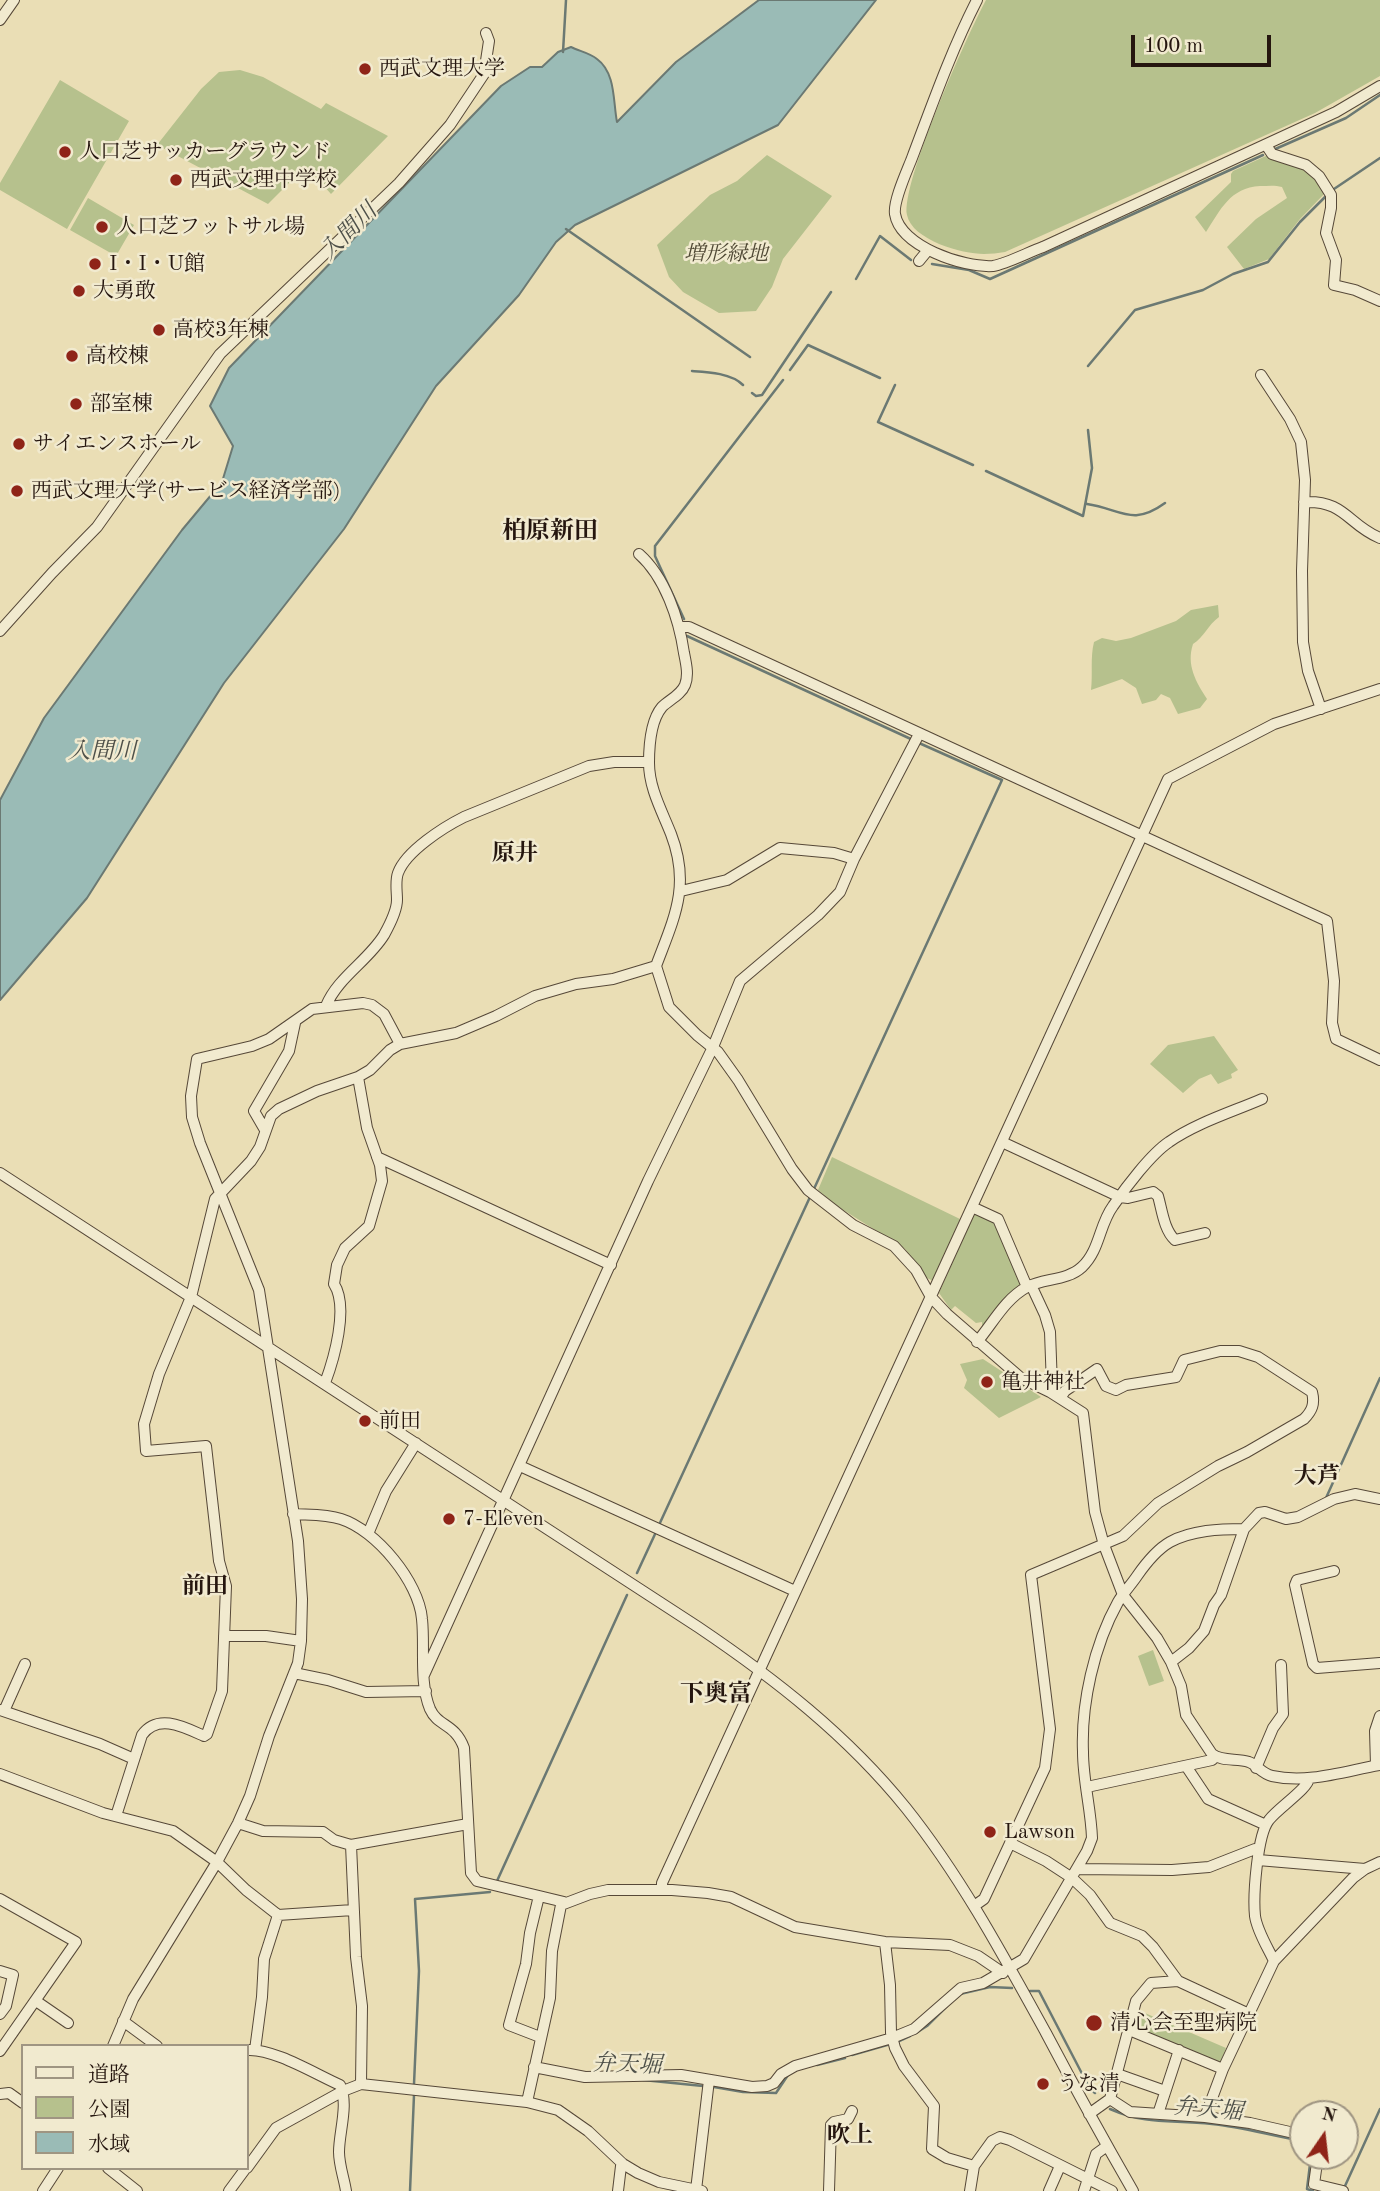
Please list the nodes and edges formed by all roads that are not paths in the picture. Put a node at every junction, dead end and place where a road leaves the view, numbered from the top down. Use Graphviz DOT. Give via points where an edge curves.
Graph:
graph roads {
  1 [pos="14,0"];
  2 [pos="977,0"];
  3 [pos="0,20"];
  4 [pos="486,33"];
  5 [pos="1380,86"];
  6 [pos="1266,145"];
  7 [pos="928,250"];
  8 [pos="919,261"];
  9 [pos="1380,301"];
  10 [pos="1261,374"];
  11 [pos="1304,502"];
  12 [pos="1380,538"];
  13 [pos="639,554"];
  14 [pos="680,627"];
  15 [pos="0,631"];
  16 [pos="1380,689"];
  17 [pos="1321,709"];
  18 [pos="916,739"];
  19 [pos="649,762"];
  20 [pos="1142,835"];
  21 [pos="854,859"];
  22 [pos="681,891"];
  23 [pos="656,966"];
  24 [pos="326,1006"];
  25 [pos="295,1023"];
  26 [pos="400,1044"];
  27 [pos="713,1047"];
  28 [pos="1380,1060"];
  29 [pos="358,1077"];
  30 [pos="1262,1099"];
  31 [pos="265,1130"];
  32 [pos="1002,1142"];
  33 [pos="377,1157"];
  34 [pos="0,1173"];
  35 [pos="220,1192"];
  36 [pos="1120,1197"];
  37 [pos="972,1207"];
  38 [pos="1205,1233"];
  39 [pos="611,1265"];
  40 [pos="1029,1286"];
  41 [pos="191,1297"];
  42 [pos="930,1297"];
  43 [pos="976,1342"];
  44 [pos="267,1347"];
  45 [pos="325,1383"];
  46 [pos="1050,1392"];
  47 [pos="1060,1398"];
  48 [pos="416,1443"];
  49 [pos="520,1466"];
  50 [pos="1380,1499"];
  51 [pos="503,1501"];
  52 [pos="293,1514"];
  53 [pos="1244,1529"];
  54 [pos="368,1534"];
  55 [pos="1104,1545"];
  56 [pos="1334,1571"];
  57 [pos="795,1591"];
  58 [pos="1123,1595"];
  59 [pos="225,1636"];
  60 [pos="301,1641"];
  61 [pos="1171,1662"];
  62 [pos="1380,1663"];
  63 [pos="25,1664"];
  64 [pos="1281,1665"];
  65 [pos="760,1669"];
  66 [pos="294,1672"];
  67 [pos="424,1675"];
  68 [pos="426,1692"];
  69 [pos="2,1710"];
  70 [pos="1380,1716"];
  71 [pos="1215,1757"];
  72 [pos="134,1759"];
  73 [pos="1378,1765"];
  74 [pos="1186,1766"];
  75 [pos="1256,1768"];
  76 [pos="0,1774"];
  77 [pos="1309,1778"];
  78 [pos="1087,1787"];
  79 [pos="116,1816"];
  80 [pos="237,1824"];
  81 [pos="468,1824"];
  82 [pos="1266,1825"];
  83 [pos="1010,1843"];
  84 [pos="351,1845"];
  85 [pos="1259,1855"];
  86 [pos="217,1862"];
  87 [pos="1380,1862"];
  88 [pos="1365,1869"];
  89 [pos="1075,1873"];
  90 [pos="662,1890"];
  91 [pos="539,1896"];
  92 [pos="0,1899"];
  93 [pos="564,1902"];
  94 [pos="974,1906"];
  95 [pos="353,1910"];
  96 [pos="278,1915"];
  97 [pos="885,1942"];
  98 [pos="1274,1961"];
  99 [pos="1007,1970"];
  100 [pos="0,1971"];
  101 [pos="1178,1981"];
  102 [pos="36,2001"];
  103 [pos="0,2014"];
  104 [pos="1249,2014"];
  105 [pos="123,2021"];
  106 [pos="68,2023"];
  107 [pos="1129,2030"];
  108 [pos="540,2037"];
  109 [pos="892,2038"];
  110 [pos="4,2039"];
  111 [pos="114,2044"];
  112 [pos="154,2044"];
  113 [pos="251,2050"];
  114 [pos="1179,2050"];
  115 [pos="0,2051"];
  116 [pos="534,2067"];
  117 [pos="1223,2069"];
  118 [pos="1117,2074"];
  119 [pos="709,2080"];
  120 [pos="361,2084"];
  121 [pos="343,2091"];
  122 [pos="1165,2091"];
  123 [pos="0,2094"];
  124 [pos="1110,2099"];
  125 [pos="21,2102"];
  126 [pos="527,2102"];
  127 [pos="852,2111"];
  128 [pos="1089,2114"];
  129 [pos="1158,2115"];
  130 [pos="1205,2117"];
  131 [pos="1289,2131"];
  132 [pos="1107,2146"];
  133 [pos="623,2164"];
  134 [pos="974,2166"];
  135 [pos="1060,2166"];
  136 [pos="248,2167"];
  137 [pos="57,2170"];
  138 [pos="111,2170"];
  139 [pos="245,2170"];
  140 [pos="1316,2170"];
  141 [pos="1089,2180"];
  142 [pos="1313,2188"];
  143 [pos="699,2190"];
  144 [pos="43,2191"];
  145 [pos="137,2191"];
  146 [pos="229,2191"];
  147 [pos="346,2191"];
  148 [pos="618,2191"];
  149 [pos="829,2191"];
  150 [pos="970,2191"];
  151 [pos="1049,2191"];
  152 [pos="1084,2191"];
  153 [pos="1112,2191"];
  154 [pos="1133,2191"];
  155 [pos="1343,2191"];
  1 -- 3 [label="street"];
  2 -- 7 [label="street" via="936,92 894,212 900,229"];
  4 -- 15 [label="street" via="484,74 450,125 399,183 220,354 97,527"];
  5 -- 6 [label="street"];
  6 -- 7 [label="street" via="994,266 961,262"];
  6 -- 9 [label="street" via="1272,155 1300,161 1312,170 1331,195 1326,233 1336,260 1334,285"];
  7 -- 8 [label="street"];
  10 -- 11 [label="street" via="1301,442"];
  11 -- 12 [label="street" via="1334,506"];
  11 -- 17 [label="street" via="1303,642"];
  13 -- 14 [label="street" via="674,607"];
  14 -- 18 [label="street" via="689,627"];
  14 -- 19 [label="street" via="685,685 654,723"];
  16 -- 17 [label="street"];
  17 -- 20 [label="street" via="1274,724 1168,779"];
  18 -- 20 [label="street"];
  18 -- 21 [label="street"];
  19 -- 22 [label="street" via="674,846"];
  19 -- 24 [label="street" via="589,766 448,825 404,862 398,874 397,902 383,937 334,990"];
  20 -- 28 [label="street" via="1327,921 1336,1039"];
  20 -- 32 [label="street"];
  21 -- 22 [label="street" via="780,848 727,880"];
  21 -- 27 [label="street" via="833,901 740,981"];
  22 -- 23 [label="street"];
  23 -- 26 [label="street" via="535,996 465,1029"];
  23 -- 27 [label="street" via="669,1007"];
  24 -- 25 [label="street" via="312,1009"];
  24 -- 26 [label="street" via="363,1003 380,1009"];
  25 -- 31 [label="street" via="289,1051 254,1111"];
  25 -- 35 [label="street" via="252,1046 197,1059 192,1117"];
  26 -- 29 [label="street"];
  27 -- 39 [label="street"];
  27 -- 42 [label="street" via="811,1192 853,1225 894,1246 916,1270"];
  29 -- 31 [label="street" via="279,1109"];
  29 -- 33 [label="street"];
  30 -- 36 [label="street" via="1168,1143"];
  31 -- 35 [label="street" via="250,1161"];
  32 -- 36 [label="street"];
  32 -- 37 [label="street"];
  33 -- 39 [label="street"];
  33 -- 45 [label="street" via="382,1181 369,1226 345,1248 337,1265 337,1340"];
  34 -- 41 [label="street"];
  35 -- 41 [label="street"];
  35 -- 44 [label="street" via="259,1290"];
  36 -- 38 [label="street" via="1148,1192 1158,1196 1175,1240"];
  36 -- 40 [label="street" via="1083,1266 1065,1277"];
  37 -- 40 [label="street" via="998,1219"];
  37 -- 42 [label="street"];
  39 -- 49 [label="street"];
  40 -- 43 [label="street" via="1006,1303"];
  40 -- 46 [label="street" via="1050,1332"];
  41 -- 44 [label="street"];
  41 -- 59 [label="street" via="144,1424 146,1451 206,1446 217,1550 226,1586"];
  42 -- 43 [label="street"];
  42 -- 57 [label="street"];
  43 -- 46 [label="street" via="1021,1378"];
  44 -- 45 [label="street"];
  44 -- 52 [label="street"];
  45 -- 48 [label="street"];
  46 -- 47 [label="street"];
  47 -- 55 [label="street" via="1083,1413 1095,1512"];
  47 -- 55 [label="street" via="1097,1369 1106,1386 1116,1390 1176,1377 1184,1360 1229,1350 1258,1357 1312,1392 1314,1405 1304,1419 1158,1503 1129,1532"];
  48 -- 51 [label="street"];
  48 -- 54 [label="street" via="386,1491"];
  49 -- 51 [label="street"];
  49 -- 57 [label="street"];
  50 -- 53 [label="street" via="1356,1494 1286,1519 1259,1513"];
  51 -- 65 [label="street"];
  51 -- 67 [label="street"];
  52 -- 54 [label="street" via="342,1519"];
  52 -- 60 [label="street" via="301,1567"];
  53 -- 58 [label="street" via="1188,1534 1171,1542 1156,1552"];
  53 -- 61 [label="street" via="1204,1631"];
  54 -- 67 [label="street" via="389,1555 417,1599"];
  55 -- 58 [label="street"];
  55 -- 83 [label="street" via="1031,1575 1050,1729 1045,1768"];
  56 -- 62 [label="street" via="1297,1580 1295,1585 1313,1664 1317,1668"];
  57 -- 65 [label="street"];
  58 -- 61 [label="street"];
  58 -- 78 [label="street" via="1109,1621 1089,1686 1083,1752"];
  59 -- 60 [label="street"];
  59 -- 72 [label="street" via="222,1690 207,1734 152,1724 142,1735"];
  60 -- 66 [label="street"];
  61 -- 71 [label="street" via="1186,1716"];
  63 -- 69 [label="street"];
  64 -- 75 [label="street" via="1283,1714"];
  65 -- 90 [label="street"];
  65 -- 94 [label="street" via="813,1712 877,1775 942,1856"];
  66 -- 68 [label="street" via="366,1692"];
  66 -- 80 [label="street"];
  67 -- 68 [label="street"];
  68 -- 81 [label="street" via="431,1711 459,1735 464,1748"];
  69 -- 72 [label="street"];
  70 -- 73 [label="street" via="1375,1731"];
  71 -- 74 [label="street"];
  71 -- 75 [label="street" via="1249,1762"];
  72 -- 79 [label="street"];
  73 -- 77 [label="street"];
  74 -- 78 [label="street"];
  74 -- 82 [label="street" via="1208,1799"];
  75 -- 77 [label="street" via="1274,1777"];
  76 -- 79 [label="street"];
  77 -- 82 [label="street" via="1304,1789"];
  78 -- 89 [label="street" via="1092,1838"];
  79 -- 86 [label="street" via="173,1831"];
  80 -- 84 [label="street" via="263,1831 323,1832"];
  80 -- 86 [label="street"];
  81 -- 84 [label="street"];
  81 -- 91 [label="street" via="471,1873 477,1881"];
  82 -- 85 [label="street"];
  83 -- 89 [label="street"];
  83 -- 94 [label="street" via="984,1899"];
  84 -- 95 [label="street"];
  85 -- 88 [label="street"];
  85 -- 89 [label="street" via="1209,1867"];
  85 -- 98 [label="street" via="1255,1917"];
  86 -- 96 [label="street"];
  86 -- 105 [label="street"];
  87 -- 88 [label="street"];
  88 -- 98 [label="street"];
  89 -- 99 [label="street" via="1024,1959"];
  89 -- 101 [label="street" via="1110,1923 1142,1937"];
  90 -- 93 [label="street" via="608,1890"];
  90 -- 97 [label="street" via="731,1897 795,1927"];
  91 -- 93 [label="street"];
  91 -- 108 [label="street" via="509,2025"];
  92 -- 102 [label="street" via="76,1942"];
  93 -- 108 [label="street"];
  94 -- 99 [label="street"];
  95 -- 96 [label="street"];
  95 -- 120 [label="street" via="362,2006"];
  96 -- 113 [label="street" via="264,1959"];
  97 -- 99 [label="street" via="950,1945"];
  97 -- 109 [label="street"];
  98 -- 104 [label="street"];
  99 -- 109 [label="street" via="984,1983 961,1988 914,2029"];
  99 -- 128 [label="street"];
  100 -- 103 [label="street" via="13,1975"];
  101 -- 104 [label="street"];
  101 -- 107 [label="street" via="1151,1983 1142,1992"];
  102 -- 106 [label="street"];
  102 -- 110 [label="street"];
  104 -- 117 [label="street"];
  105 -- 111 [label="street"];
  105 -- 112 [label="street"];
  107 -- 114 [label="street"];
  107 -- 118 [label="street"];
  108 -- 116 [label="street"];
  109 -- 119 [label="street" via="795,2066 767,2086"];
  109 -- 134 [label="street" via="904,2066 934,2106 932,2149"];
  110 -- 115 [label="street"];
  113 -- 121 [label="street" via="274,2055 340,2085"];
  114 -- 117 [label="street"];
  114 -- 122 [label="street"];
  116 -- 119 [label="street" via="585,2077 681,2075"];
  116 -- 126 [label="street"];
  117 -- 130 [label="street"];
  118 -- 122 [label="street"];
  118 -- 124 [label="street"];
  119 -- 143 [label="street"];
  120 -- 121 [label="street"];
  120 -- 126 [label="street"];
  121 -- 136 [label="street" via="276,2129"];
  121 -- 147 [label="street" via="339,2154"];
  122 -- 129 [label="street"];
  123 -- 125 [label="street" via="9,2093"];
  124 -- 128 [label="street"];
  124 -- 129 [label="street" via="1130,2112"];
  126 -- 133 [label="street" via="558,2110"];
  127 -- 149 [label="street" via="848,2119 831,2125"];
  128 -- 132 [label="street"];
  129 -- 130 [label="street"];
  130 -- 131 [label="street"];
  132 -- 141 [label="street" via="1096,2154"];
  132 -- 154 [label="street"];
  133 -- 143 [label="street" via="659,2182"];
  133 -- 148 [label="street"];
  134 -- 135 [label="street" via="1000,2137"];
  134 -- 150 [label="street"];
  135 -- 141 [label="street"];
  135 -- 151 [label="street"];
  137 -- 144 [label="street"];
  138 -- 145 [label="street"];
  139 -- 146 [label="street"];
  140 -- 142 [label="street"];
  141 -- 152 [label="street"];
  141 -- 153 [label="street"];
  142 -- 155 [label="street"];
}
